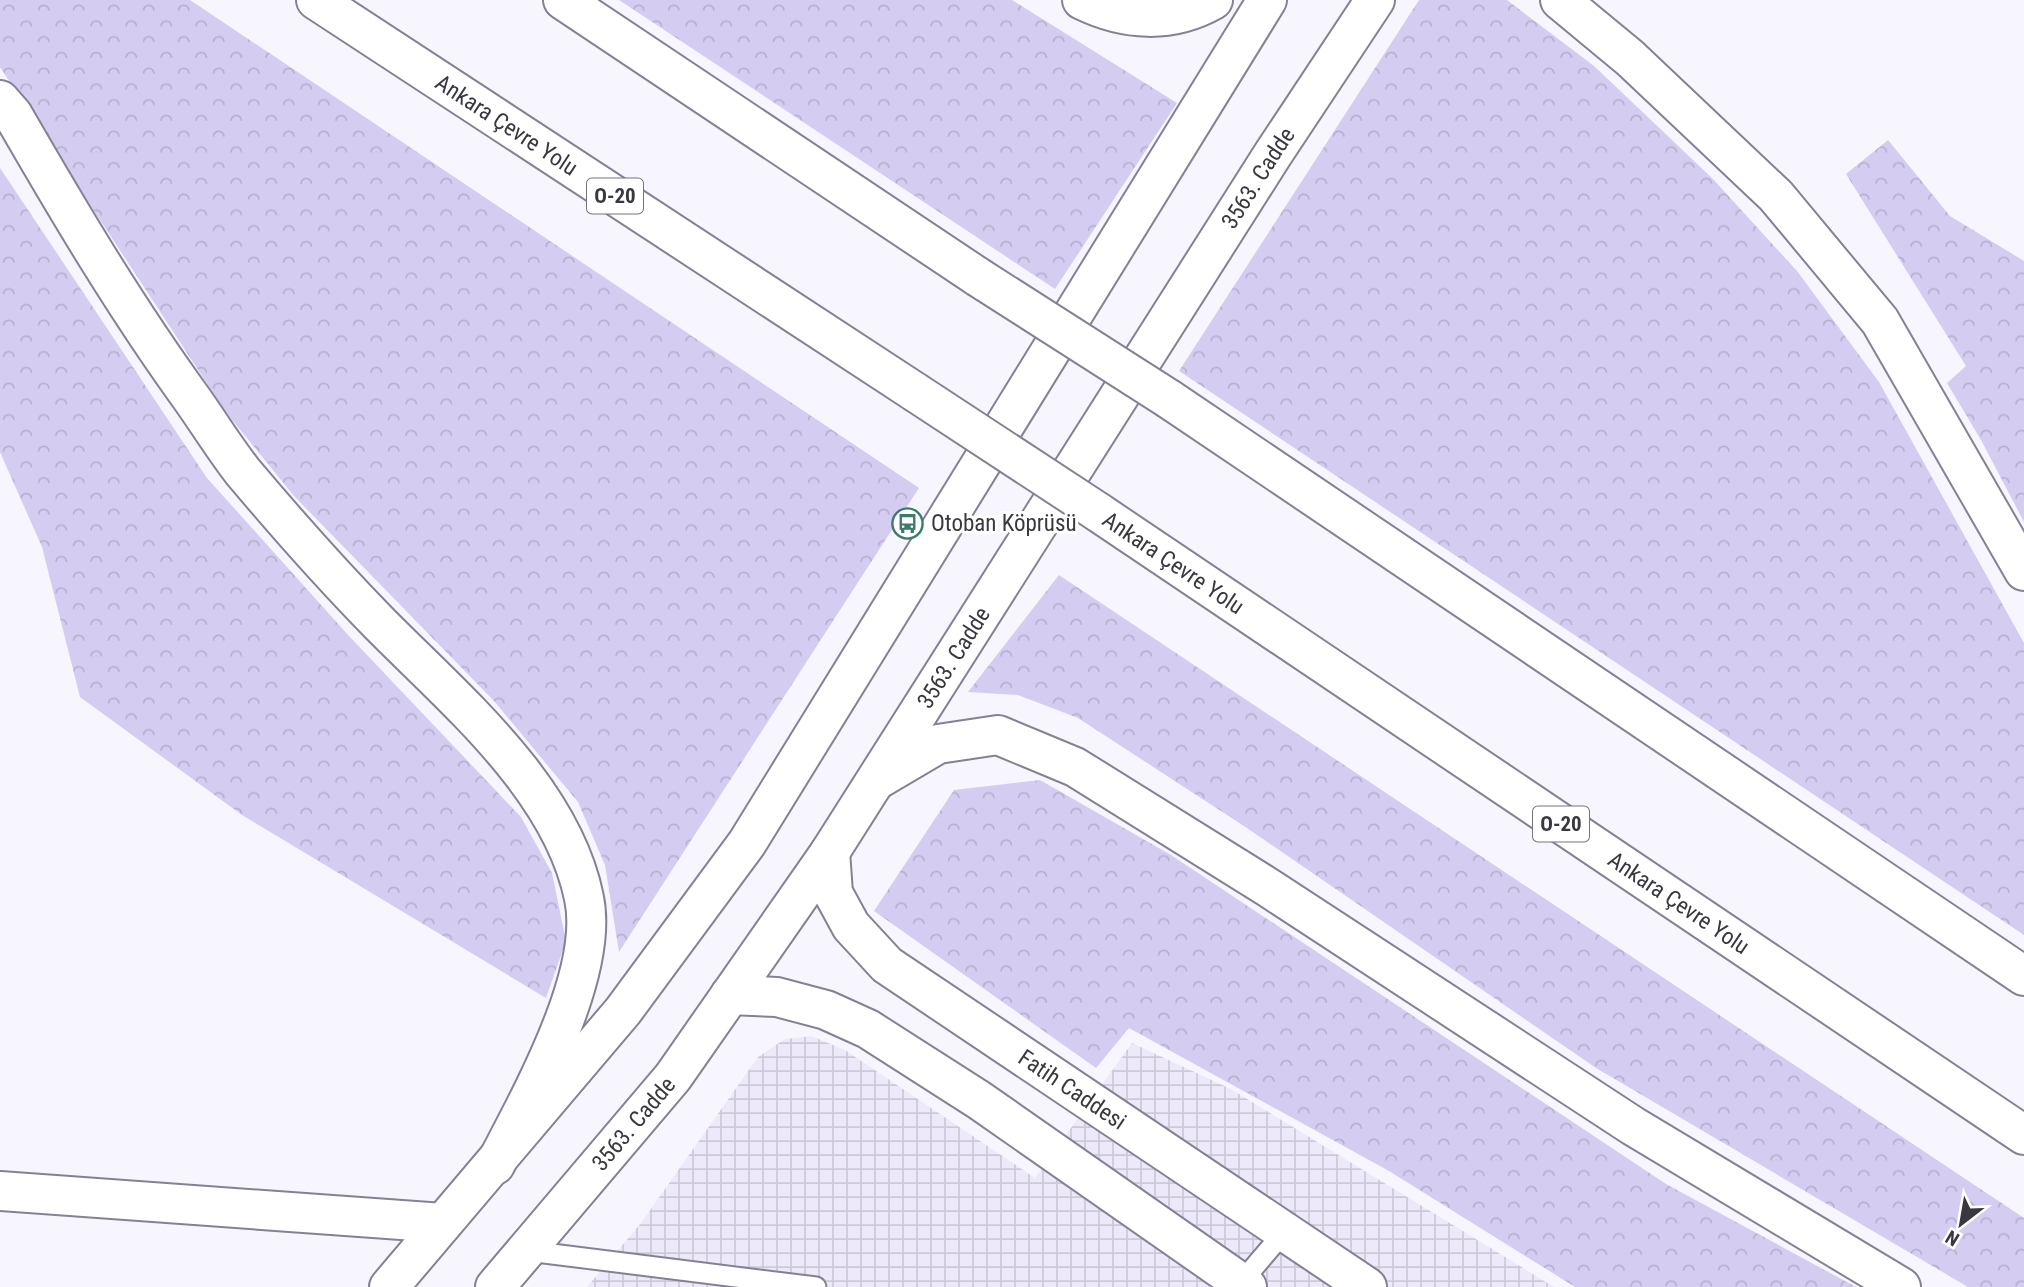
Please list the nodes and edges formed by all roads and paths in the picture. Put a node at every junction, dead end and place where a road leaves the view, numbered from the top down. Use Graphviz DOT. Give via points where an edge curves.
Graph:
graph roads {
  1 [pos="316,0"];
  2 [pos="563,0"];
  3 [pos="1082,0"];
  4 [pos="1213,0"];
  5 [pos="1267,0"];
  6 [pos="1375,0"];
  7 [pos="1560,0"];
  8 [pos="0,100"];
  9 [pos="2024,572"];
  10 [pos="877,780"];
  11 [pos="830,852"];
  12 [pos="2024,976"];
  13 [pos="730,995"];
  14 [pos="2024,1135"];
  15 [pos="495,1165"];
  16 [pos="0,1191"];
  17 [pos="443,1223"];
  18 [pos="1284,1232"];
  19 [pos="528,1251"];
  20 [pos="1242,1286"];
  21 [pos="389,1287"];
  22 [pos="495,1287"];
  23 [pos="816,1287"];
  24 [pos="1367,1287"];
  25 [pos="1901,1287"];
  1 -- 14 [label="main road, Ankara Çevre Yolu / O-20, bridge" via="1098,512"];
  2 -- 12 [label="main road, bridge" via="1168,399"];
  3 -- 4 [label="main road" via="1100,9 1143,18 1172,17"];
  5 -- 15 [label="main road" via="747,843 623,1011"];
  6 -- 10 [label="main road, 3563. Cadde"];
  7 -- 9 [label="main road" via="1630,58 1776,196 1880,321"];
  8 -- 15 [label="main road" via="155,347 242,470 362,605 495,742 546,807 571,850 585,901 584,959 561,1026"];
  10 -- 11 [label="main road, 3563. Cadde"];
  10 -- 25 [label="main road" via="938,744 998,734 1075,767 1633,1126"];
  11 -- 13 [label="main road, 3563. Cadde"];
  11 -- 18 [label="main road, Fatih Caddesi" via="834,893 851,926 887,965"];
  13 -- 19 [label="main road, 3563. Cadde" via="673,1077"];
  13 -- 20 [label="main road" via="777,997 869,1029 979,1100"];
  15 -- 17 [label="main road"];
  16 -- 17 [label="main road"];
  17 -- 21 [label="main road"];
  18 -- 20 [label="lane"];
  18 -- 24 [label="main road, Fatih Caddesi"];
  19 -- 22 [label="main road, 3563. Cadde"];
  19 -- 23 [label="lane"];
}
